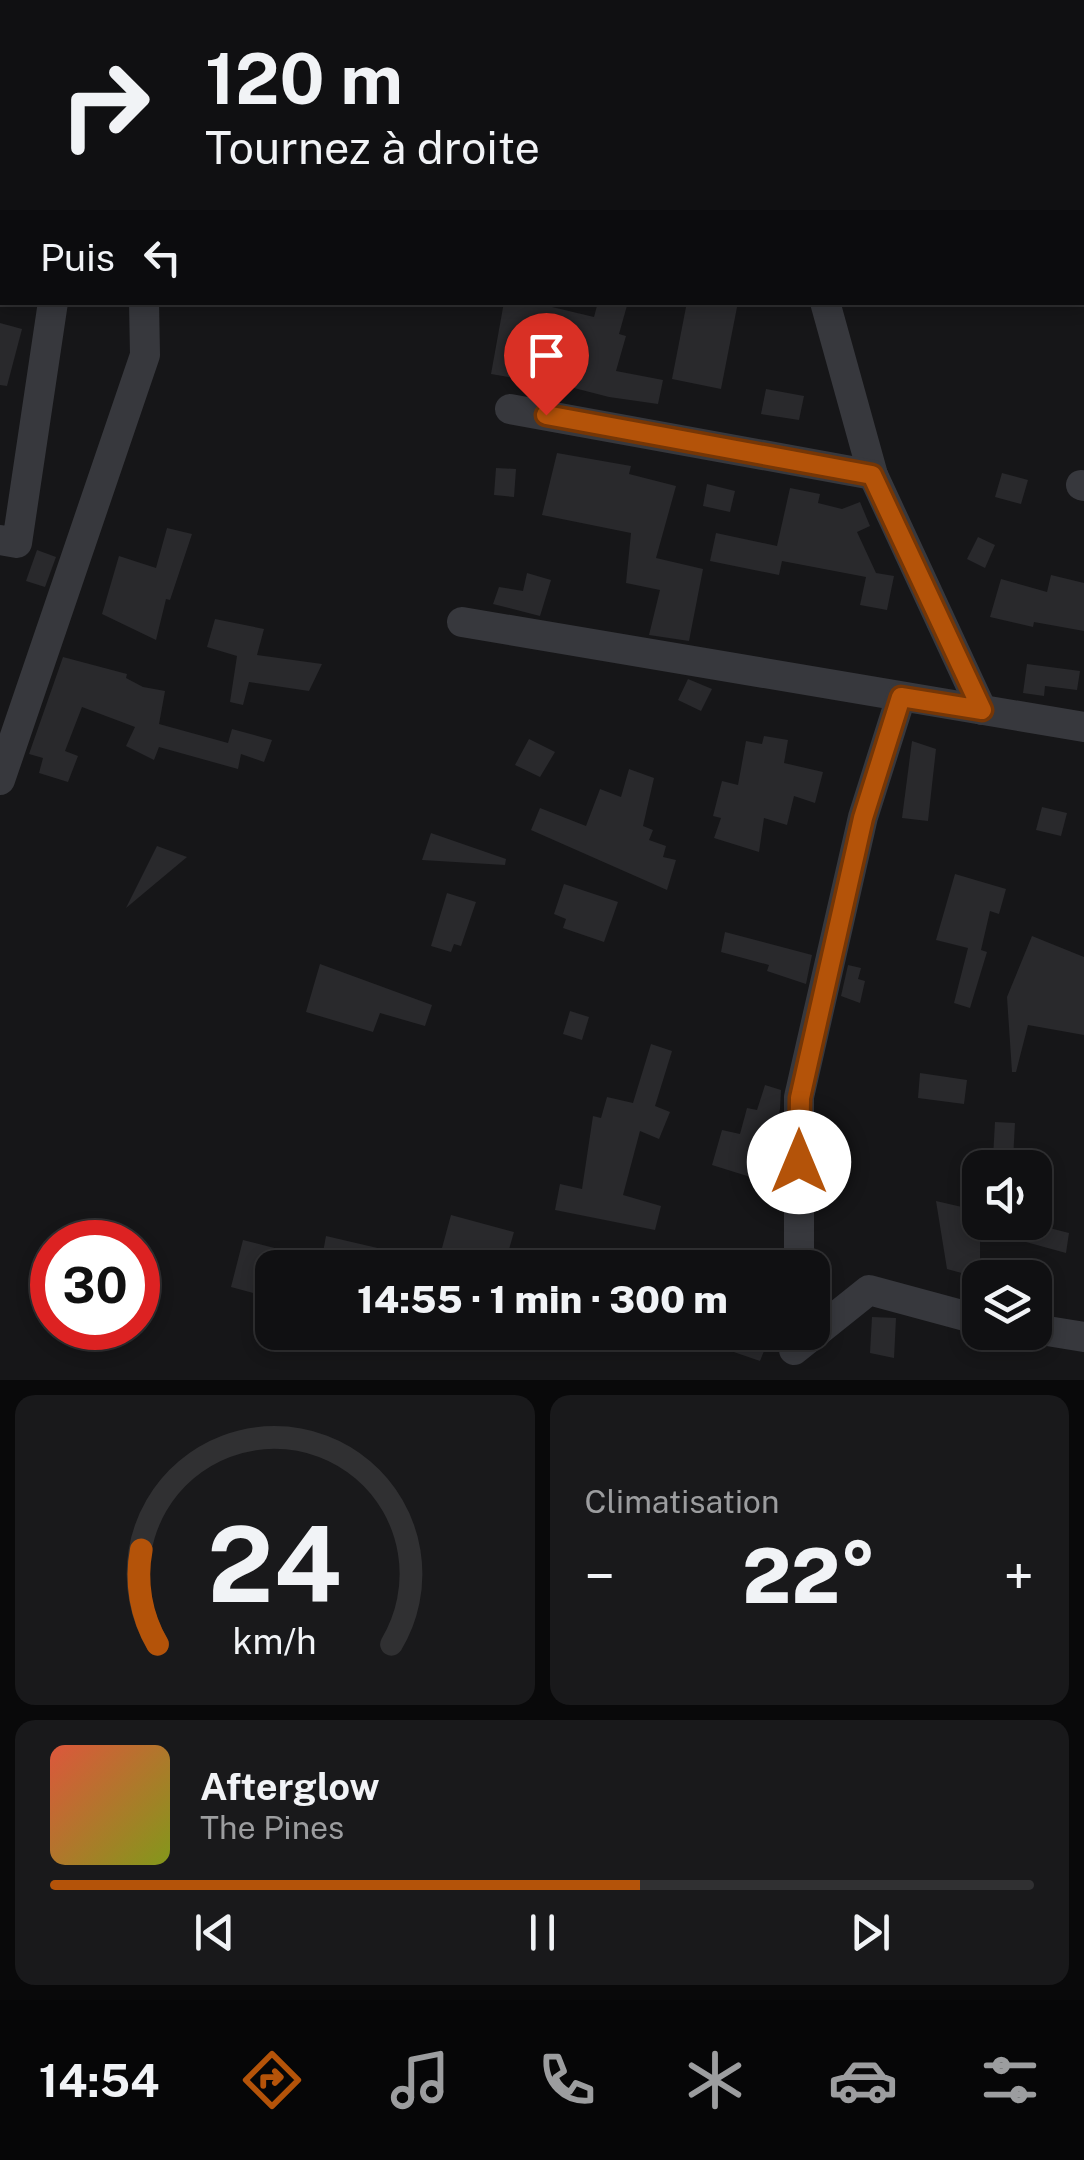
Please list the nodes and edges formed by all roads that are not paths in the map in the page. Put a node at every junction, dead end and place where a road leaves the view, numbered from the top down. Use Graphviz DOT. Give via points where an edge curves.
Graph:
graph roads {
  1 [pos="53,305"];
  2 [pos="144,305"];
  3 [pos="826,305"];
  4 [pos="510,409"];
  5 [pos="872,475"];
  6 [pos="0,540"];
  7 [pos="462,622"];
  8 [pos="901,697"];
  9 [pos="982,710"];
  10 [pos="1084,727"];
  11 [pos="0,780"];
  12 [pos="799,1250"];
  13 [pos="962,1315"];
  14 [pos="830,1321"];
  15 [pos="1052,1332"];
  16 [pos="1084,1338"];
  1 -- 6 [label="street" via="16,543"];
  2 -- 11 [label="street" via="145,355"];
  3 -- 5 [label="street"];
  4 -- 5 [label="street"];
  5 -- 9 [label="street"];
  7 -- 8 [label="street"];
  8 -- 9 [label="street"];
  8 -- 12 [label="street" via="863,818 800,1098"];
  9 -- 10 [label="street"];
  13 -- 14 [label="street" via="869,1290"];
  15 -- 16 [label="street"];
}
